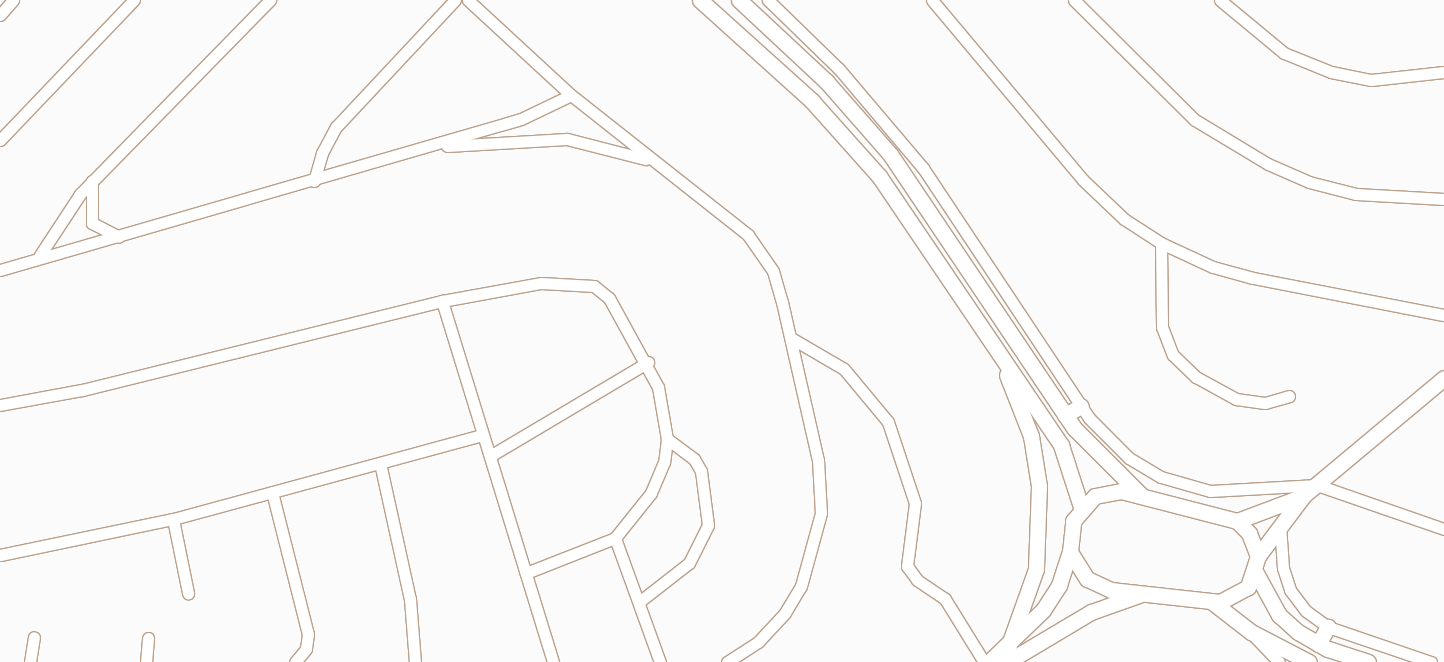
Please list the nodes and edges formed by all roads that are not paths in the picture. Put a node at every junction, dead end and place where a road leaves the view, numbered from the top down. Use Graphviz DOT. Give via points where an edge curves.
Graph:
graph roads {
  1 [pos="13,0"];
  2 [pos="134,0"];
  3 [pos="270,0"];
  4 [pos="455,0"];
  5 [pos="468,0"];
  6 [pos="700,0"];
  7 [pos="739,0"];
  8 [pos="768,0"];
  9 [pos="932,0"];
  10 [pos="1074,0"];
  11 [pos="1220,0"];
  12 [pos="0,15"];
  13 [pos="1444,72"];
  14 [pos="571,94"];
  15 [pos="0,140"];
  16 [pos="426,148"];
  17 [pos="656,164"];
  18 [pos="92,181"];
  19 [pos="314,181"];
  20 [pos="1444,199"];
  21 [pos="121,237"];
  22 [pos="1161,243"];
  23 [pos="40,255"];
  24 [pos="0,270"];
  25 [pos="442,301"];
  26 [pos="1444,315"];
  27 [pos="791,338"];
  28 [pos="995,346"];
  29 [pos="648,362"];
  30 [pos="1444,378"];
  31 [pos="1289,396"];
  32 [pos="0,404"];
  33 [pos="1082,406"];
  34 [pos="1065,415"];
  35 [pos="482,435"];
  36 [pos="667,439"];
  37 [pos="490,456"];
  38 [pos="380,463"];
  39 [pos="1317,485"];
  40 [pos="272,492"];
  41 [pos="1141,495"];
  42 [pos="1304,495"];
  43 [pos="1081,507"];
  44 [pos="173,519"];
  45 [pos="1237,521"];
  46 [pos="1280,524"];
  47 [pos="1444,529"];
  48 [pos="615,538"];
  49 [pos="1070,552"];
  50 [pos="0,555"];
  51 [pos="1258,556"];
  52 [pos="526,573"];
  53 [pos="1256,573"];
  54 [pos="1157,592"];
  55 [pos="188,593"];
  56 [pos="1211,601"];
  57 [pos="639,602"];
  58 [pos="1328,627"];
  59 [pos="1251,632"];
  60 [pos="34,637"];
  61 [pos="148,638"];
  62 [pos="1318,644"];
  63 [pos="1009,645"];
  64 [pos="30,662"];
  65 [pos="146,662"];
  66 [pos="295,662"];
  67 [pos="415,662"];
  68 [pos="553,662"];
  69 [pos="660,662"];
  70 [pos="727,662"];
  71 [pos="984,662"];
  72 [pos="989,662"];
  73 [pos="1007,662"];
  74 [pos="1279,662"];
  75 [pos="1309,662"];
  76 [pos="1368,662"];
  77 [pos="1431,662"];
  1 -- 12 [label="street"];
  2 -- 15 [label="street"];
  3 -- 18 [label="street"];
  4 -- 19 [label="street" via="336,127 322,153"];
  5 -- 14 [label="street"];
  6 -- 28 [label="street" via="812,101 859,152"];
  7 -- 34 [label="street" via="826,81 890,154"];
  8 -- 33 [label="street" via="844,76 923,168"];
  9 -- 22 [label="street" via="1084,180 1124,219"];
  10 -- 20 [label="street" via="1194,120 1268,164 1309,182 1356,194"];
  11 -- 13 [label="street" via="1284,53 1331,72 1371,80"];
  14 -- 16 [label="street" via="521,119"];
  14 -- 17 [label="street"];
  16 -- 17 [label="street" via="567,139 613,148"];
  16 -- 19 [label="street"];
  17 -- 27 [label="street" via="717,208 758,247 773,271"];
  18 -- 21 [label="street" via="92,223"];
  18 -- 23 [label="street"];
  19 -- 21 [label="street"];
  21 -- 23 [label="street"];
  22 -- 26 [label="street" via="1213,267 1253,278"];
  22 -- 31 [label="street" via="1162,327 1174,355 1196,377 1236,399 1265,404"];
  23 -- 24 [label="street"];
  25 -- 29 [label="street" via="541,283 594,286 609,298"];
  25 -- 32 [label="street" via="82,390"];
  25 -- 35 [label="street"];
  27 -- 70 [label="street" via="819,469 821,513 816,541 801,586 785,613 758,642"];
  27 -- 71 [label="street" via="844,369 888,422 915,503 907,566 917,580 945,600"];
  28 -- 43 [label="street" via="1061,445"];
  28 -- 63 [label="street" via="1031,436 1038,474 1036,569"];
  29 -- 36 [label="street" via="658,387"];
  29 -- 37 [label="street"];
  30 -- 39 [label="street"];
  33 -- 34 [label="street"];
  33 -- 39 [label="street" via="1118,450 1150,472 1178,484 1226,492"];
  34 -- 41 [label="street" via="1097,456"];
  35 -- 37 [label="street"];
  35 -- 38 [label="street"];
  36 -- 48 [label="street" via="664,462 651,493"];
  36 -- 57 [label="street" via="694,459 701,472 708,525 689,563"];
  37 -- 52 [label="street"];
  38 -- 40 [label="street"];
  38 -- 67 [label="street" via="410,599"];
  39 -- 42 [label="street"];
  39 -- 47 [label="street"];
  40 -- 44 [label="street"];
  40 -- 66 [label="street" via="308,634 306,648"];
  41 -- 43 [label="street" via="1112,491"];
  41 -- 45 [label="street"];
  42 -- 45 [label="street"];
  42 -- 46 [label="street"];
  43 -- 49 [label="street" via="1070,529"];
  44 -- 50 [label="street"];
  44 -- 55 [label="street"];
  45 -- 51 [label="street" via="1249,533"];
  46 -- 51 [label="street"];
  46 -- 58 [label="street" via="1280,554 1290,590 1306,611"];
  48 -- 52 [label="street"];
  48 -- 57 [label="street"];
  49 -- 54 [label="street" via="1080,573 1094,584"];
  49 -- 63 [label="street" via="1052,598"];
  51 -- 53 [label="street"];
  52 -- 68 [label="street"];
  53 -- 56 [label="street" via="1236,598"];
  53 -- 62 [label="street" via="1279,615"];
  54 -- 56 [label="street"];
  54 -- 73 [label="street" via="1103,607"];
  56 -- 59 [label="street"];
  57 -- 69 [label="street"];
  58 -- 62 [label="street"];
  58 -- 77 [label="street"];
  59 -- 74 [label="street"];
  59 -- 75 [label="street"];
  60 -- 64 [label="street"];
  61 -- 65 [label="street"];
  62 -- 76 [label="street"];
  63 -- 72 [label="street"];
}
